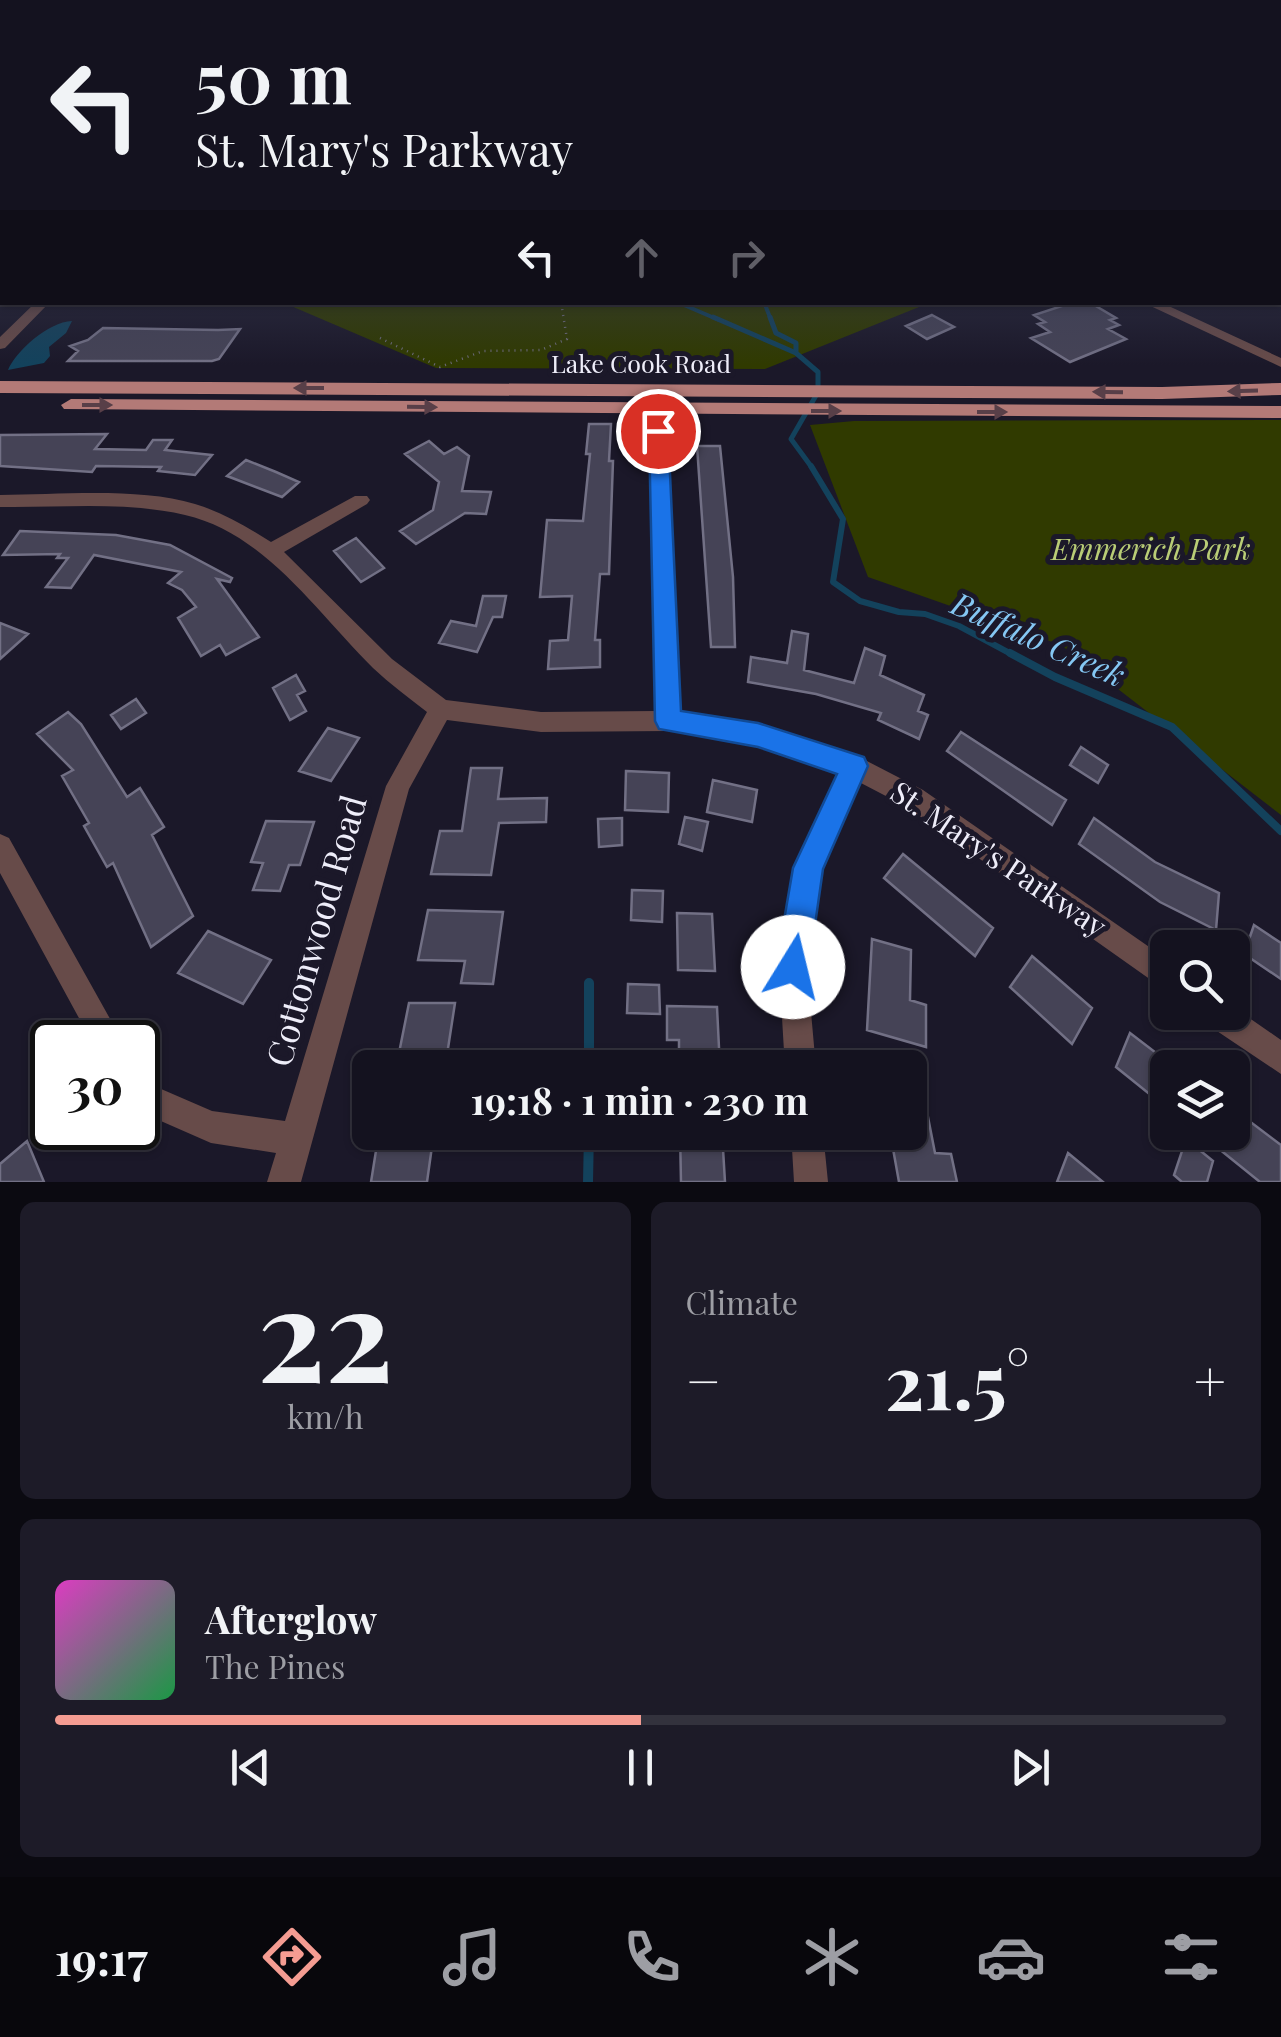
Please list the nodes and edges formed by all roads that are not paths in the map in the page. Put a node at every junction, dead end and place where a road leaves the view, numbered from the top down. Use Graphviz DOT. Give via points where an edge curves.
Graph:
graph roads {
  1 [pos="41,305"];
  2 [pos="1155,305"];
  3 [pos="0,345"];
  4 [pos="1281,363"];
  5 [pos="0,388"];
  6 [pos="1281,390"];
  7 [pos="757,400"];
  8 [pos="0,404"];
  9 [pos="1281,412"];
  10 [pos="658,431"];
  11 [pos="360,500"];
  12 [pos="0,501"];
  13 [pos="271,551"];
  14 [pos="441,709"];
  15 [pos="668,721"];
  16 [pos="854,766"];
  17 [pos="0,847"];
  18 [pos="1150,965"];
  19 [pos="96,1020"];
  20 [pos="1241,1030"];
  21 [pos="800,1050"];
  22 [pos="1281,1059"];
  23 [pos="160,1105"];
  24 [pos="296,1139"];
  25 [pos="808,1150"];
  26 [pos="284,1182"];
  27 [pos="811,1182"];
  1 -- 3 [label="street"];
  2 -- 4 [label="street"];
  7 -- 5 [label="main road, Lake Cook Road, one-way"];
  6 -- 7 [label="main road, Lake Cook Road, one-way" via="886,390"];
  8 -- 7 [label="main road, Lake Cook Road, one-way"];
  7 -- 9 [label="main road, Lake Cook Road, one-way" via="894,412"];
  10 -- 15 [label="street"];
  11 -- 13 [label="street"];
  12 -- 13 [label="street, St. Mary's Parkway" via="136,502 190,510"];
  13 -- 14 [label="street, St. Mary's Parkway" via="384,666"];
  14 -- 15 [label="street, St. Mary's Parkway" via="541,722"];
  14 -- 24 [label="street, Cottonwood Road" via="398,786"];
  15 -- 16 [label="street, St. Mary's Parkway" via="758,735"];
  16 -- 18 [label="street, St. Mary's Parkway" via="914,798"];
  16 -- 21 [label="street" via="808,868 793,967"];
  17 -- 19 [label="street"];
  20 -- 22 [label="street"];
  23 -- 24 [label="street" via="211,1128"];
  24 -- 26 [label="street, Cottonwood Road"];
  25 -- 27 [label="street"];
}
